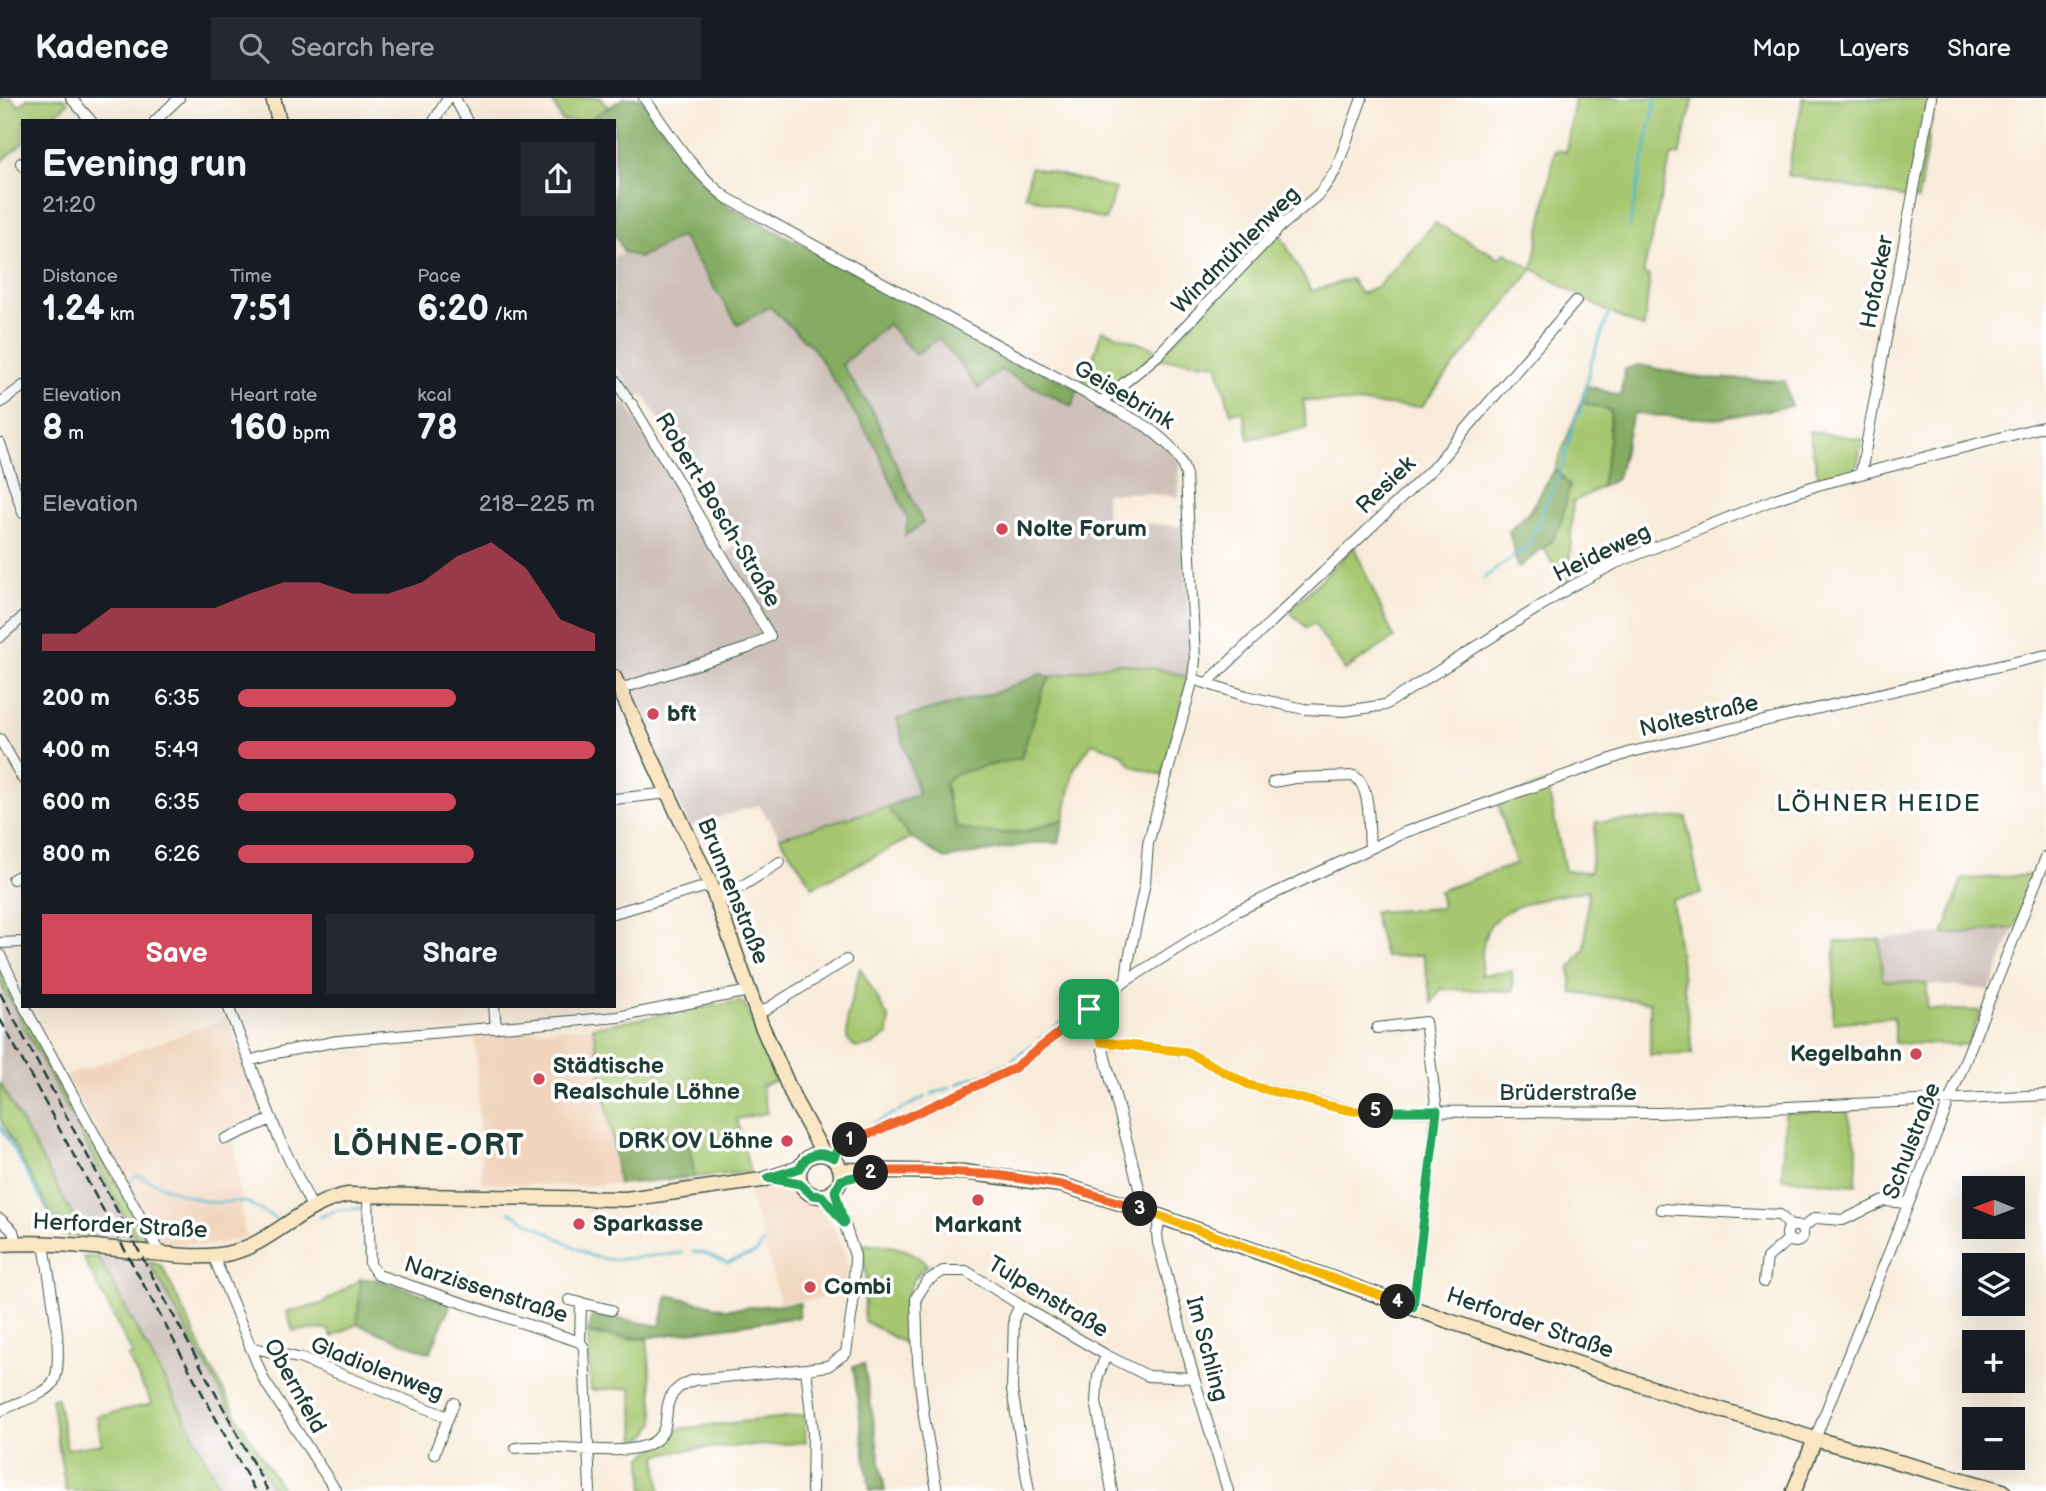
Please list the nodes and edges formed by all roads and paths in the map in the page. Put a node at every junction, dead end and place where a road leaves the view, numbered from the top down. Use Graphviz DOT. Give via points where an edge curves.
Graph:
graph roads {
  1 [pos="71,98"];
  2 [pos="179,98"];
  3 [pos="273,98"];
  4 [pos="448,98"];
  5 [pos="455,98"];
  6 [pos="645,98"];
  7 [pos="1362,98"];
  8 [pos="1930,98"];
  9 [pos="89,119"];
  10 [pos="157,119"];
  11 [pos="278,119"];
  12 [pos="435,119"];
  13 [pos="466,119"];
  14 [pos="1576,301"];
  15 [pos="616,381"];
  16 [pos="21,387"];
  17 [pos="1101,402"];
  18 [pos="0,403"];
  19 [pos="2046,426"];
  20 [pos="0,443"];
  21 [pos="1861,473"];
  22 [pos="21,507"];
  23 [pos="21,619"];
  24 [pos="0,638"];
  25 [pos="2046,655"];
  26 [pos="1193,679"];
  27 [pos="1208,682"];
  28 [pos="617,683"];
  29 [pos="0,739"];
  30 [pos="21,776"];
  31 [pos="1273,782"];
  32 [pos="669,793"];
  33 [pos="616,799"];
  34 [pos="1370,847"];
  35 [pos="2046,857"];
  36 [pos="780,862"];
  37 [pos="710,885"];
  38 [pos="717,902"];
  39 [pos="616,911"];
  40 [pos="21,942"];
  41 [pos="0,943"];
  42 [pos="0,955"];
  43 [pos="846,960"];
  44 [pos="1126,981"];
  45 [pos="749,991"];
  46 [pos="21,999"];
  47 [pos="26,1008"];
  48 [pos="229,1008"];
  49 [pos="494,1008"];
  50 [pos="1089,1009"];
  51 [pos="757,1015"];
  52 [pos="496,1028"];
  53 [pos="1377,1028"];
  54 [pos="1101,1042"];
  55 [pos="249,1061"];
  56 [pos="2046,1095"];
  57 [pos="1948,1101"];
  58 [pos="1437,1111"];
  59 [pos="272,1119"];
  60 [pos="225,1139"];
  61 [pos="825,1172"];
  62 [pos="768,1178"];
  63 [pos="800,1184"];
  64 [pos="368,1195"];
  65 [pos="1908,1203"];
  66 [pos="312,1207"];
  67 [pos="1661,1209"];
  68 [pos="1145,1211"];
  69 [pos="1161,1217"];
  70 [pos="0,1219"];
  71 [pos="1796,1227"];
  72 [pos="1789,1240"];
  73 [pos="44,1242"];
  74 [pos="16,1243"];
  75 [pos="0,1244"];
  76 [pos="160,1254"];
  77 [pos="213,1255"];
  78 [pos="1764,1282"];
  79 [pos="569,1300"];
  80 [pos="581,1303"];
  81 [pos="1020,1305"];
  82 [pos="1413,1307"];
  83 [pos="611,1310"];
  84 [pos="582,1345"];
  85 [pos="250,1347"];
  86 [pos="1106,1355"];
  87 [pos="806,1369"];
  88 [pos="1194,1378"];
  89 [pos="454,1403"];
  90 [pos="0,1411"];
  91 [pos="448,1417"];
  92 [pos="1815,1439"];
  93 [pos="516,1448"];
  94 [pos="590,1451"];
  95 [pos="434,1454"];
  96 [pos="336,1491"];
  97 [pos="590,1491"];
  98 [pos="812,1491"];
  99 [pos="937,1491"];
  100 [pos="1029,1491"];
  101 [pos="1112,1491"];
  102 [pos="1228,1491"];
  103 [pos="1794,1491"];
  104 [pos="2003,1491"];
  1 -- 9 [label="street"];
  2 -- 10 [label="street"];
  3 -- 11 [label="main road"];
  4 -- 12 [label="street"];
  5 -- 13 [label="street"];
  6 -- 17 [label="street, Geisebrink" via="688,160 727,198"];
  7 -- 17 [label="street, Windmühlenweg" via="1336,170 1320,193 1279,228 1157,356"];
  8 -- 21 [label="street, Hofacker"];
  14 -- 27 [label="street, Resiek" via="1433,468"];
  15 -- 28 [label="street, Robert-Bosch-Straße" via="770,636 748,648"];
  16 -- 18 [label="street"];
  17 -- 26 [label="street, Geisebrink" via="1146,426 1181,460"];
  19 -- 21 [label="street, Heideweg"];
  20 -- 22 [label="street"];
  21 -- 27 [label="street, Heideweg" via="1775,499 1616,563 1385,705 1345,711 1304,709"];
  23 -- 24 [label="street"];
  25 -- 34 [label="street, Noltestraße" via="1631,752"];
  26 -- 27 [label="street, Heideweg"];
  26 -- 44 [label="street, Geisebrink" via="1148,844"];
  28 -- 32 [label="main road, Brunnenstraße"];
  29 -- 30 [label="street"];
  31 -- 34 [label="street" via="1354,776 1362,780"];
  32 -- 33 [label="street"];
  32 -- 37 [label="main road, Brunnenstraße"];
  34 -- 44 [label="street, Noltestraße" via="1237,911"];
  35 -- 57 [label="street, Schulstraße"];
  36 -- 38 [label="street"];
  37 -- 38 [label="main road, Brunnenstraße"];
  37 -- 39 [label="street"];
  38 -- 45 [label="main road, Brunnenstraße"];
  40 -- 41 [label="street"];
  42 -- 46 [label="street"];
  43 -- 51 [label="street"];
  44 -- 50 [label="street, Noltestraße"];
  45 -- 51 [label="main road, Brunnenstraße"];
  45 -- 52 [label="street" via="618,1017"];
  47 -- 76 [label="street"];
  48 -- 55 [label="street"];
  49 -- 52 [label="street"];
  50 -- 54 [label="street"];
  50 -- 61 [label="street, Noltestraße" via="1013,1069 847,1141 838,1147"];
  51 -- 61 [label="main road, Brunnenstraße"];
  52 -- 55 [label="street" via="338,1041"];
  53 -- 58 [label="street" via="1425,1022"];
  54 -- 58 [label="street, Brüderstraße" via="1187,1052 1249,1085 1353,1111"];
  54 -- 68 [label="street"];
  55 -- 59 [label="street"];
  56 -- 57 [label="street, Brüderstraße"];
  57 -- 58 [label="street, Brüderstraße" via="1661,1113"];
  57 -- 65 [label="street, Schulstraße"];
  58 -- 82 [label="street"];
  59 -- 60 [label="street"];
  59 -- 66 [label="street"];
  61 -- 62 [label="main road, Herforder Straße"];
  61 -- 63 [label="main road, Brunnenstraße"];
  61 -- 63 [label="main road, Herforder Straße" via="812,1195"];
  61 -- 68 [label="main road, Herforder Straße" via="963,1172 1062,1185"];
  61 -- 87 [label="street" via="855,1256 853,1303 846,1353 828,1366"];
  62 -- 63 [label="main road, Herforder Straße"];
  62 -- 64 [label="main road, Herforder Straße" via="626,1199"];
  64 -- 66 [label="main road, Herforder Straße" via="328,1199"];
  64 -- 84 [label="street, Narzissenstraße" via="370,1264 378,1275"];
  65 -- 71 [label="street" via="1884,1201 1843,1220 1815,1218"];
  65 -- 92 [label="street, Schulstraße"];
  66 -- 77 [label="main road, Herforder Straße" via="260,1241"];
  67 -- 71 [label="street" via="1780,1215"];
  68 -- 69 [label="main road, Herforder Straße"];
  69 -- 82 [label="main road, Herforder Straße"];
  69 -- 88 [label="street, Im Schling" via="1158,1243"];
  70 -- 74 [label="street" via="13,1231"];
  71 -- 72 [label="street" via="1787,1233"];
  71 -- 72 [label="street" via="1804,1235 1800,1241"];
  72 -- 78 [label="street" via="1767,1258"];
  73 -- 74 [label="main road, Herforder Straße"];
  73 -- 76 [label="main road, Herforder Straße"];
  73 -- 90 [label="street" via="58,1343 53,1383"];
  74 -- 75 [label="main road, Herforder Straße"];
  76 -- 77 [label="main road, Herforder Straße"];
  77 -- 85 [label="street, Obernfeld"];
  79 -- 80 [label="street, Narzissenstraße"];
  80 -- 83 [label="street, Narzissenstraße"];
  80 -- 84 [label="street, Narzissenstraße"];
  81 -- 86 [label="street, Tulpenstraße"];
  81 -- 99 [label="street, Tulpenstraße" via="966,1270 943,1271 927,1281 916,1298 919,1376"];
  81 -- 100 [label="street" via="1014,1318 1012,1390"];
  82 -- 92 [label="main road, Herforder Straße"];
  84 -- 94 [label="street"];
  85 -- 91 [label="street, Gladiolenweg" via="302,1359"];
  85 -- 96 [label="street, Obernfeld" via="264,1380"];
  86 -- 88 [label="street, Tulpenstraße" via="1149,1376"];
  86 -- 101 [label="street" via="1096,1401"];
  87 -- 94 [label="street" via="682,1384 670,1395 662,1434 655,1441 633,1448"];
  87 -- 98 [label="street" via="813,1432"];
  88 -- 102 [label="street, Im Schling"];
  89 -- 91 [label="street, Gladiolenweg"];
  91 -- 95 [label="street, Gladiolenweg"];
  92 -- 103 [label="main road"];
  92 -- 104 [label="main road, Herforder Straße"];
  93 -- 94 [label="street"];
  94 -- 97 [label="street"];
}
